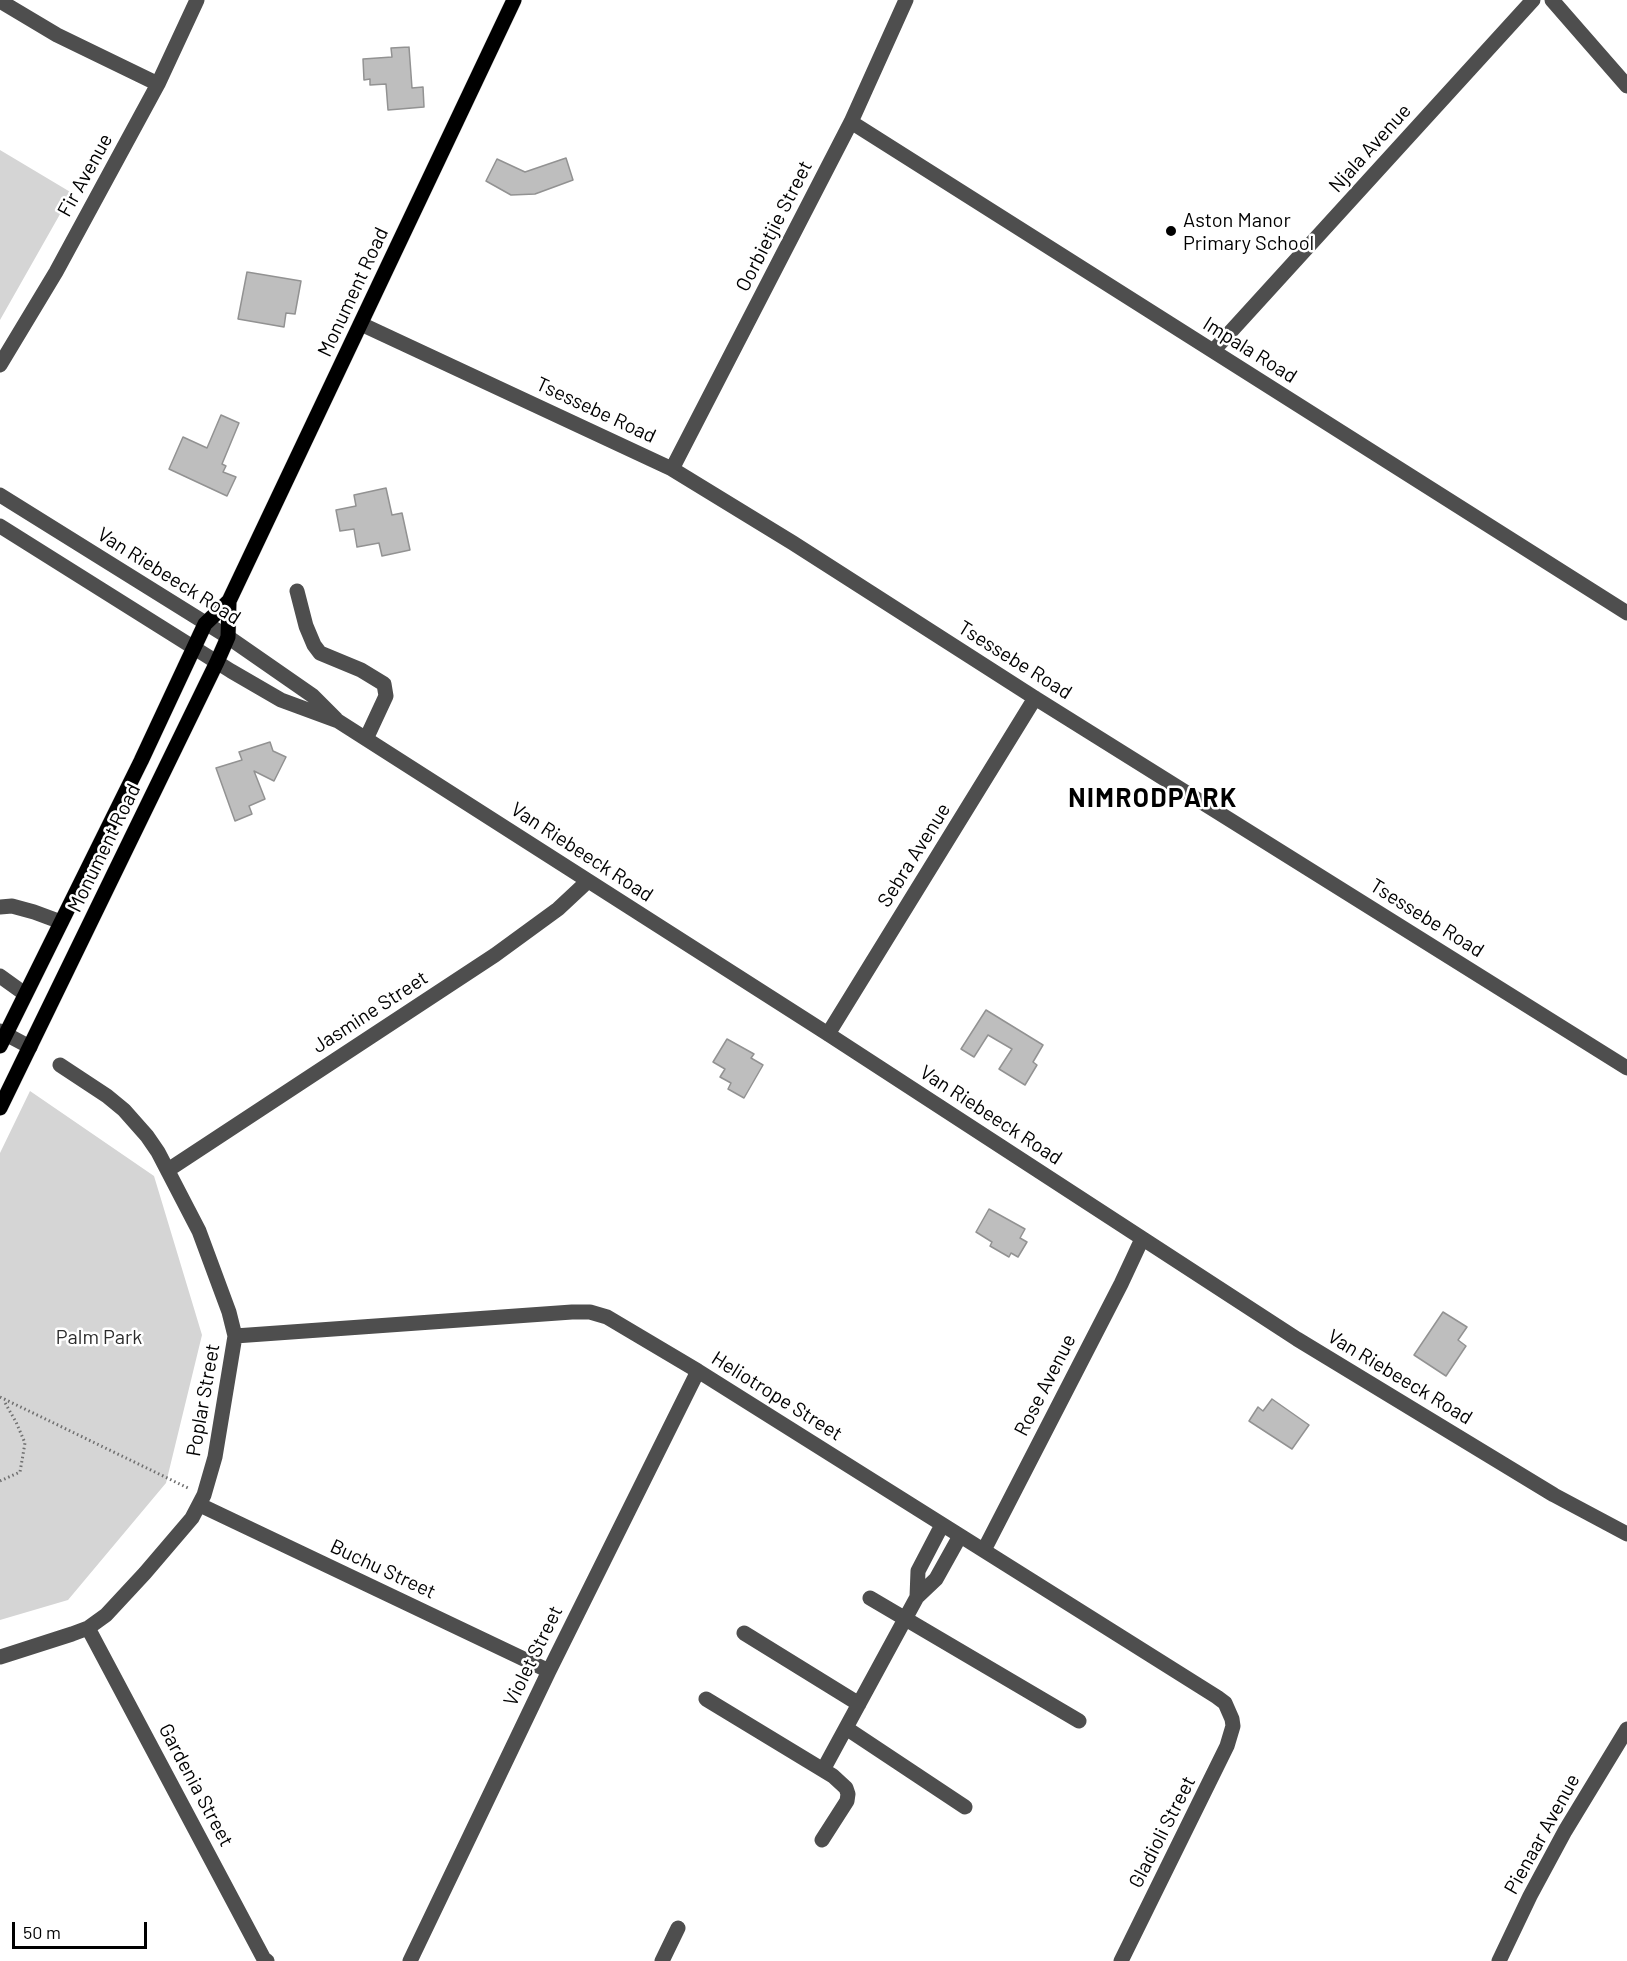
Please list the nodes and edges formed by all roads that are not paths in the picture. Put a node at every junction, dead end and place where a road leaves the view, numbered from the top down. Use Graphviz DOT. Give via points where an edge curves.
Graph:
graph roads {
  1 [pos="197,0"];
  2 [pos="514,0"];
  3 [pos="906,0"];
  4 [pos="1533,0"];
  5 [pos="1552,0"];
  6 [pos="0,1"];
  7 [pos="159,84"];
  8 [pos="1627,86"];
  9 [pos="851,122"];
  10 [pos="361,324"];
  11 [pos="1213,351"];
  12 [pos="0,365"];
  13 [pos="672,469"];
  14 [pos="0,495"];
  15 [pos="0,526"];
  16 [pos="297,591"];
  17 [pos="229,601"];
  18 [pos="1627,613"];
  19 [pos="205,624"];
  20 [pos="228,637"];
  21 [pos="194,648"];
  22 [pos="217,662"];
  23 [pos="1035,698"];
  24 [pos="338,721"];
  25 [pos="366,739"];
  26 [pos="588,881"];
  27 [pos="0,906"];
  28 [pos="61,922"];
  29 [pos="0,976"];
  30 [pos="25,994"];
  31 [pos="828,1034"];
  32 [pos="2,1037"];
  33 [pos="30,1047"];
  34 [pos="60,1065"];
  35 [pos="1626,1066"];
  36 [pos="0,1108"];
  37 [pos="168,1170"];
  38 [pos="1142,1239"];
  39 [pos="235,1336"];
  40 [pos="698,1371"];
  41 [pos="202,1500"];
  42 [pos="942,1525"];
  43 [pos="1627,1534"];
  44 [pos="960,1536"];
  45 [pos="984,1551"];
  46 [pos="917,1597"];
  47 [pos="870,1598"];
  48 [pos="905,1619"];
  49 [pos="88,1628"];
  50 [pos="744,1632"];
  51 [pos="0,1657"];
  52 [pos="549,1671"];
  53 [pos="706,1699"];
  54 [pos="859,1704"];
  55 [pos="1233,1719"];
  56 [pos="1079,1721"];
  57 [pos="846,1728"];
  58 [pos="1627,1729"];
  59 [pos="823,1770"];
  60 [pos="965,1806"];
  61 [pos="822,1840"];
  62 [pos="678,1928"];
  63 [pos="267,1961"];
  64 [pos="410,1961"];
  65 [pos="662,1961"];
  66 [pos="1121,1961"];
  67 [pos="1499,1961"];
  1 -- 7 [label="street, Fir Avenue"];
  2 -- 10 [label="main road, Monument Road"];
  3 -- 9 [label="street, Oorbietjie Street"];
  4 -- 11 [label="street, Njala Avenue"];
  5 -- 8 [label="street"];
  6 -- 7 [label="street" via="57,35"];
  7 -- 12 [label="street, Fir Avenue"];
  9 -- 11 [label="street, Impala Road"];
  9 -- 13 [label="street, Oorbietjie Street"];
  10 -- 13 [label="street, Tsessebe Road"];
  10 -- 17 [label="main road, Monument Road"];
  11 -- 18 [label="street, Impala Road"];
  13 -- 23 [label="street, Tsessebe Road"];
  14 -- 19 [label="street, Van Riebeeck Road"];
  15 -- 21 [label="street, Van Riebeeck Road"];
  16 -- 25 [label="street" via="306,626 320,653 384,684 386,696"];
  17 -- 19 [label="main road, Monument Road"];
  17 -- 20 [label="main road, Monument Road"];
  19 -- 20 [label="street, Van Riebeeck Road"];
  19 -- 21 [label="main road, Monument Road"];
  20 -- 22 [label="main road, Monument Road"];
  20 -- 24 [label="street, Van Riebeeck Road" via="313,696"];
  21 -- 22 [label="street, Van Riebeeck Road"];
  21 -- 28 [label="main road, Monument Road"];
  22 -- 24 [label="street, Van Riebeeck Road" via="281,700"];
  22 -- 33 [label="main road, Monument Road"];
  23 -- 31 [label="street, Sebra Avenue"];
  23 -- 35 [label="street, Tsessebe Road"];
  24 -- 25 [label="street, Van Riebeeck Road"];
  25 -- 26 [label="street, Van Riebeeck Road"];
  26 -- 31 [label="street, Van Riebeeck Road"];
  26 -- 37 [label="street, Jasmine Street" via="495,956"];
  27 -- 28 [label="street" via="12,906"];
  28 -- 30 [label="main road, Monument Road"];
  29 -- 30 [label="street"];
  30 -- 32 [label="main road, Monument Road"];
  31 -- 38 [label="street, Van Riebeeck Road"];
  32 -- 33 [label="street"];
  33 -- 36 [label="main road, Monument Road"];
  34 -- 37 [label="street, Poplar Street" via="124,1110 147,1136"];
  37 -- 39 [label="street, Poplar Street" via="199,1231"];
  38 -- 43 [label="street, Van Riebeeck Road" via="1297,1339 1554,1495"];
  38 -- 45 [label="street, Rose Avenue"];
  39 -- 40 [label="street, Heliotrope Street" via="590,1312 619,1323"];
  39 -- 41 [label="street, Poplar Street" via="215,1457"];
  40 -- 42 [label="street, Heliotrope Street"];
  40 -- 52 [label="street, Violet Street"];
  41 -- 49 [label="street, Poplar Street" via="192,1518 146,1573"];
  41 -- 52 [label="street, Buchu Street"];
  42 -- 44 [label="street, Heliotrope Street"];
  42 -- 46 [label="street" via="918,1571"];
  44 -- 45 [label="street, Heliotrope Street"];
  44 -- 46 [label="street" via="936,1579"];
  45 -- 55 [label="street, Heliotrope Street" via="1217,1697"];
  46 -- 48 [label="street"];
  47 -- 48 [label="street"];
  48 -- 54 [label="street"];
  48 -- 56 [label="street"];
  49 -- 51 [label="street, Poplar Street"];
  49 -- 63 [label="street, Gardenia Street"];
  50 -- 54 [label="street"];
  52 -- 64 [label="street, Violet Street"];
  53 -- 59 [label="street"];
  54 -- 57 [label="street"];
  55 -- 66 [label="street, Gladioli Street" via="1220,1763"];
  57 -- 59 [label="street"];
  57 -- 60 [label="street"];
  58 -- 67 [label="street, Pienaar Avenue" via="1565,1831"];
  59 -- 61 [label="street" via="841,1782 848,1794 845,1807"];
  62 -- 65 [label="street"];
}
